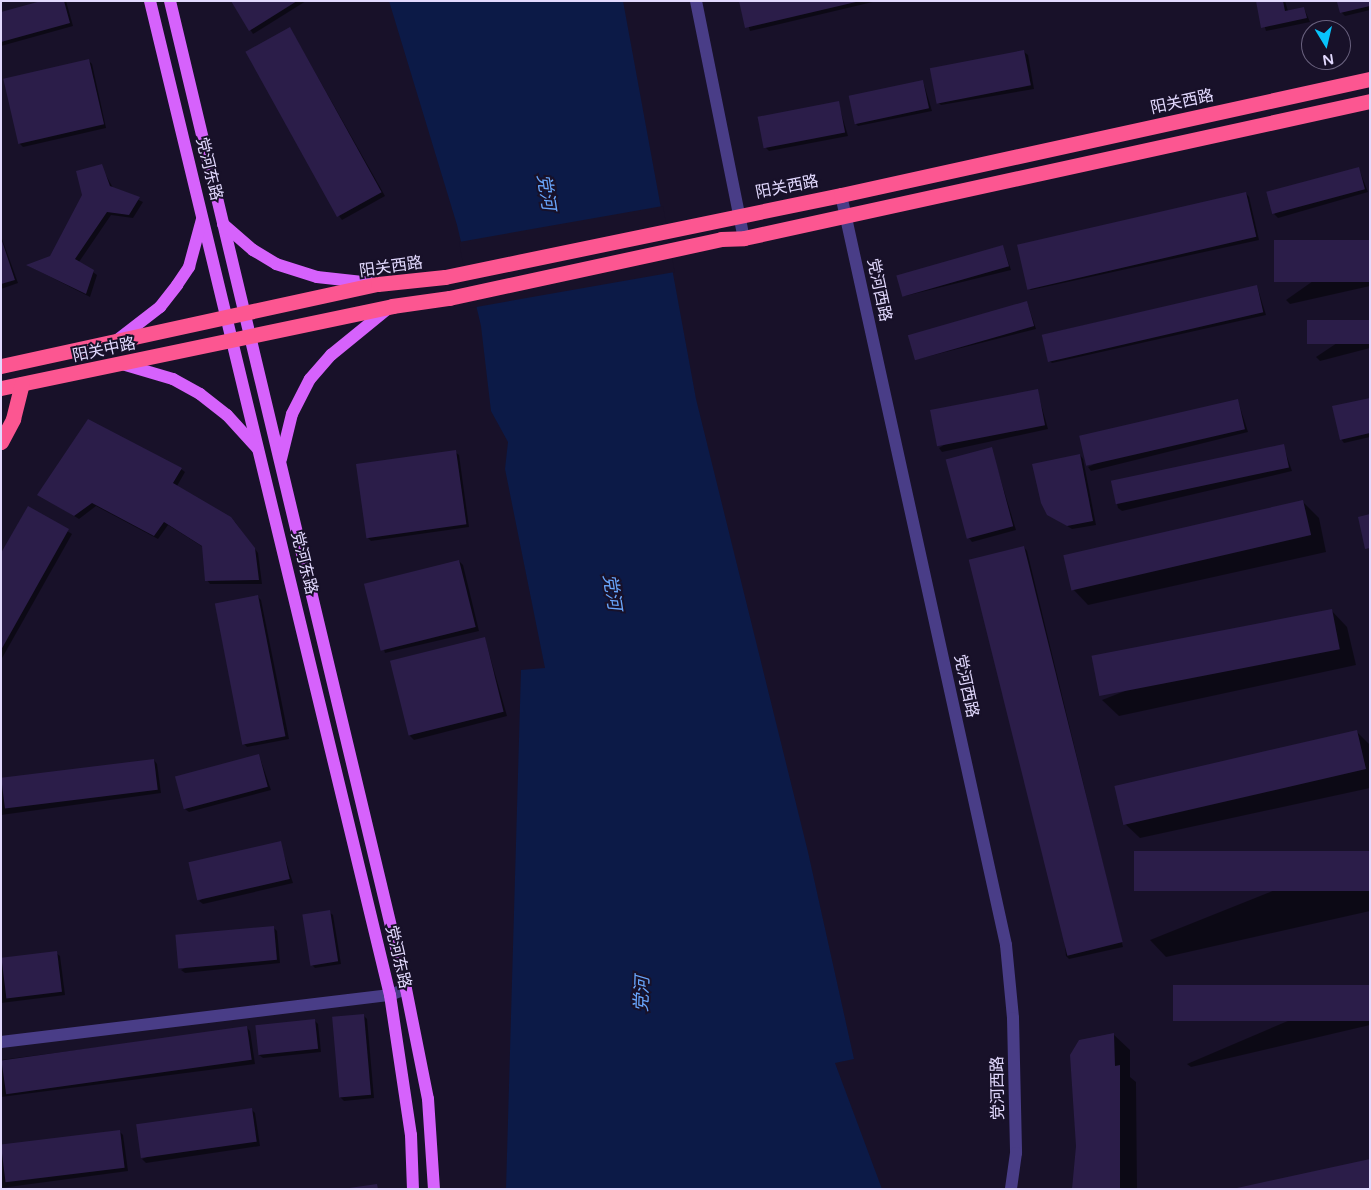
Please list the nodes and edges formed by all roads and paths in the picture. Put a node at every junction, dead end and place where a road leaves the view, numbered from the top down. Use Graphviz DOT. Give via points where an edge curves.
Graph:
graph roads {
  1 [pos="150,1"];
  2 [pos="170,1"];
  3 [pos="696,1"];
  4 [pos="1370,79"];
  5 [pos="1370,101"];
  6 [pos="841,195"];
  7 [pos="203,214"];
  8 [pos="738,215"];
  9 [pos="846,216"];
  10 [pos="223,224"];
  11 [pos="744,238"];
  12 [pos="378,284"];
  13 [pos="392,306"];
  14 [pos="245,314"];
  15 [pos="228,317"];
  16 [pos="209,321"];
  17 [pos="250,336"];
  18 [pos="234,340"];
  19 [pos="114,342"];
  20 [pos="122,364"];
  21 [pos="1,366"];
  22 [pos="22,384"];
  23 [pos="1,388"];
  24 [pos="1,442"];
  25 [pos="258,450"];
  26 [pos="281,462"];
  27 [pos="406,989"];
  28 [pos="390,996"];
  29 [pos="1,1042"];
  30 [pos="413,1189"];
  31 [pos="434,1189"];
  32 [pos="1011,1189"];
  1 -- 7 [label="main road, 党河东路"];
  2 -- 10 [label="main road, 党河东路"];
  3 -- 8 [label="street"];
  4 -- 6 [label="highway, 阳关西路"];
  5 -- 9 [label="highway"];
  6 -- 8 [label="highway, 阳关西路"];
  6 -- 9 [label="street, 党河西路"];
  7 -- 15 [label="main road, 党河东路"];
  7 -- 19 [label="main road" via="189,267 177,285 160,307"];
  8 -- 11 [label="street"];
  8 -- 12 [label="highway, 阳关西路" via="445,277"];
  9 -- 11 [label="highway"];
  9 -- 32 [label="street, 党河西路" via="1006,945 1013,1027 1016,1153"];
  10 -- 12 [label="main road" via="253,250 276,264 317,277"];
  10 -- 14 [label="main road, 党河东路"];
  11 -- 13 [label="highway" via="721,239 449,298"];
  12 -- 14 [label="highway, 阳关西路"];
  13 -- 17 [label="highway"];
  13 -- 26 [label="main road" via="331,355 310,379 292,414"];
  14 -- 15 [label="highway, 阳关西路"];
  14 -- 17 [label="main road, 党河东路"];
  15 -- 16 [label="highway, 阳关西路"];
  15 -- 18 [label="main road, 党河东路"];
  16 -- 19 [label="highway, 阳关中路"];
  17 -- 18 [label="highway"];
  17 -- 26 [label="main road, 党河东路"];
  18 -- 20 [label="highway, 阳关中路"];
  18 -- 25 [label="main road, 党河东路"];
  19 -- 21 [label="highway, 阳关中路"];
  20 -- 22 [label="highway, 阳关中路"];
  20 -- 25 [label="main road" via="173,379 200,394 227,415"];
  22 -- 23 [label="highway, 阳关中路"];
  22 -- 24 [label="highway" via="13,419"];
  25 -- 28 [label="main road, 党河东路"];
  26 -- 27 [label="main road, 党河东路"];
  27 -- 28 [label="street"];
  27 -- 31 [label="main road, 党河东路" via="428,1099"];
  28 -- 29 [label="street"];
  28 -- 30 [label="main road, 党河东路" via="410,1135"];
}
